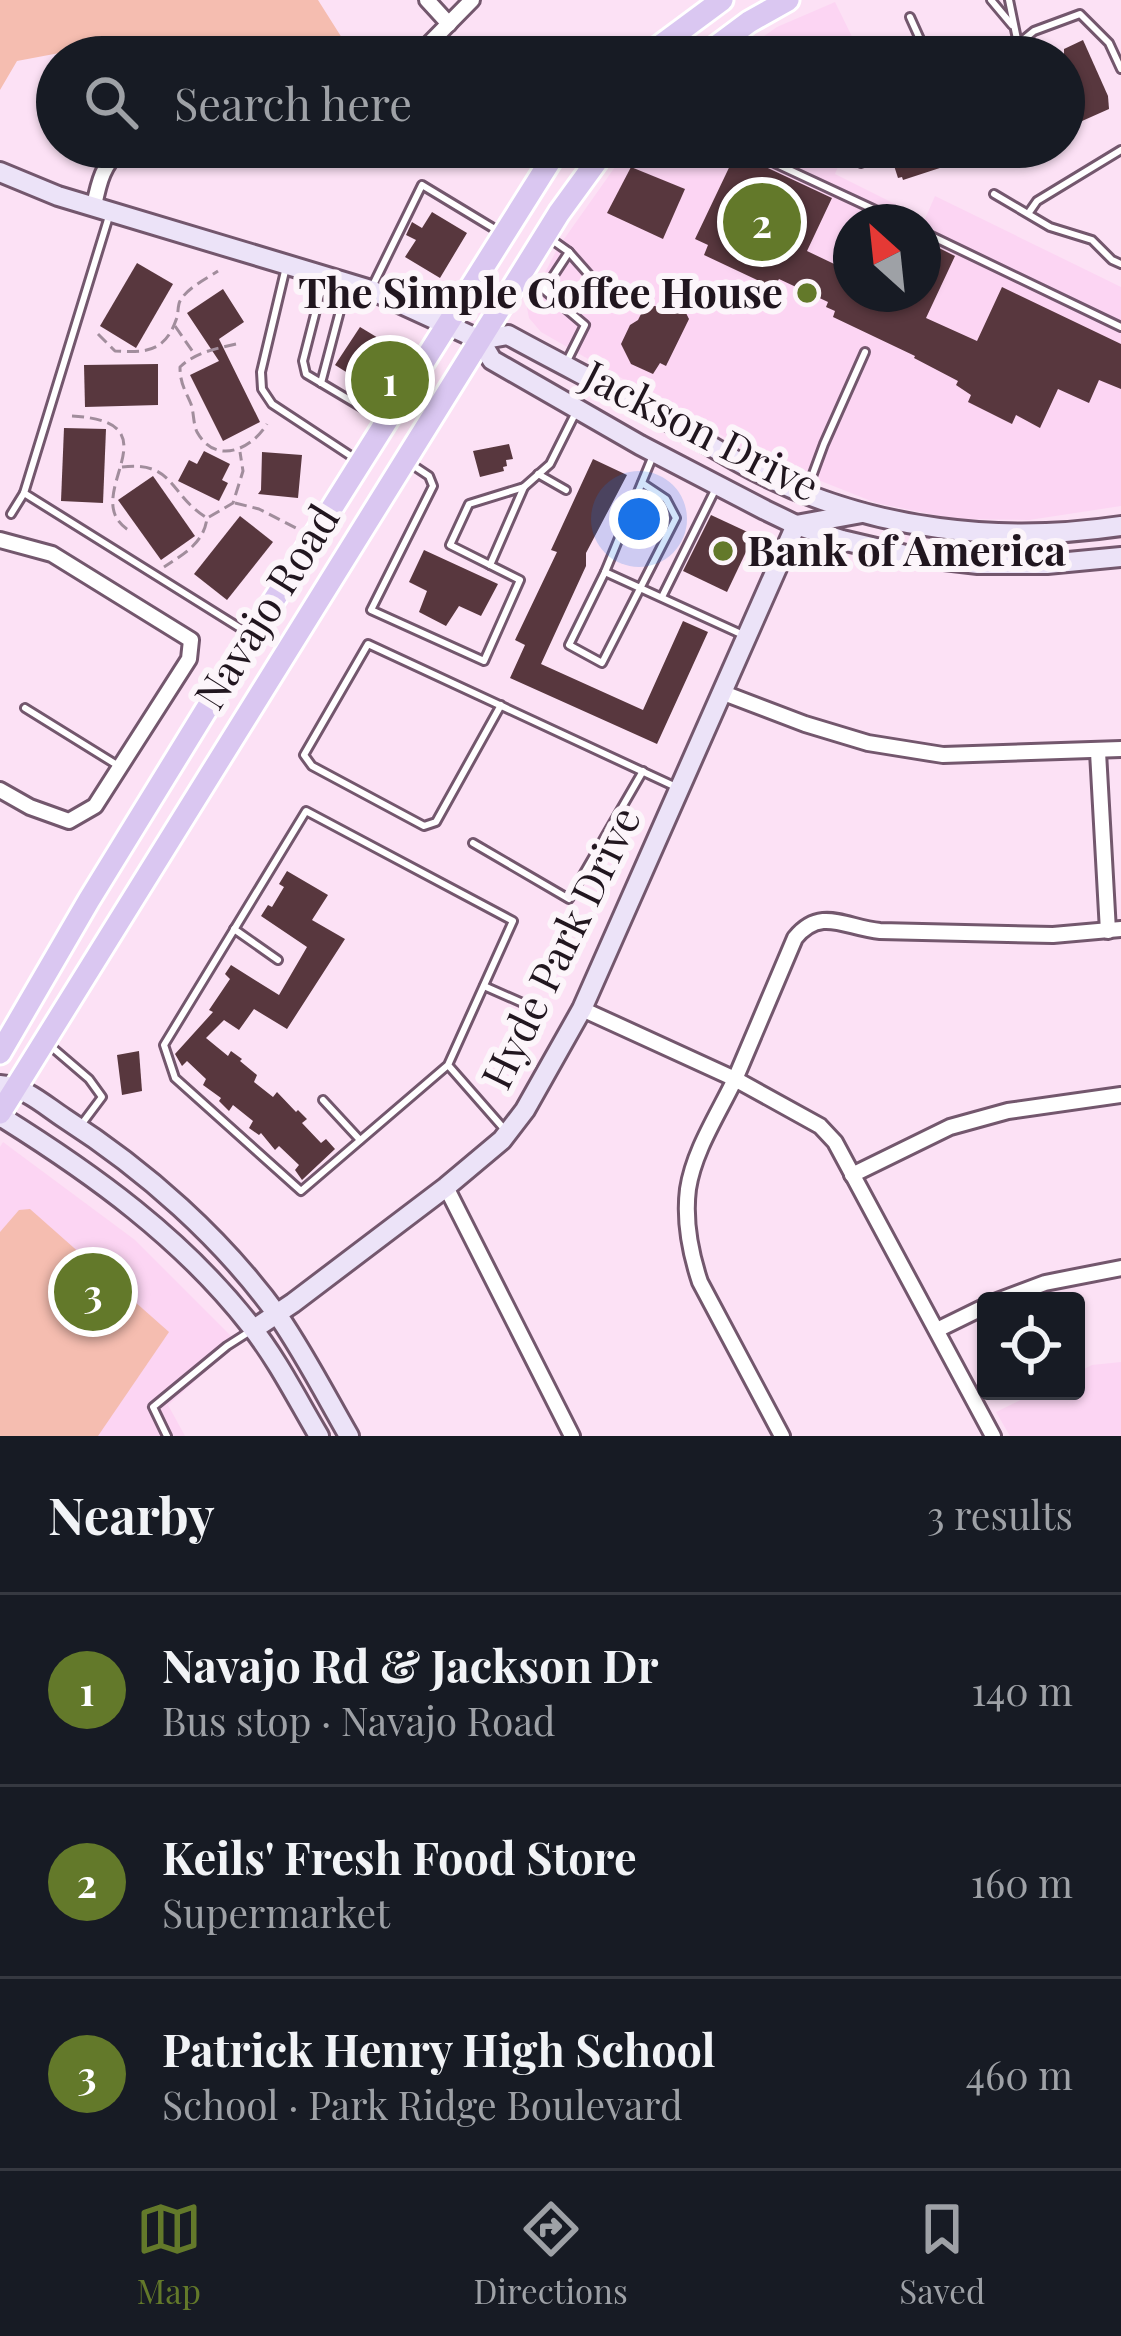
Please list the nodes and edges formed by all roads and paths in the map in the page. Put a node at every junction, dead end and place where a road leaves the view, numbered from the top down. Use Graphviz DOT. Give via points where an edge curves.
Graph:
graph roads {
  1 [pos="427,0"];
  2 [pos="472,0"];
  3 [pos="722,0"];
  4 [pos="788,0"];
  5 [pos="991,0"];
  6 [pos="1009,0"];
  7 [pos="910,16"];
  8 [pos="449,24"];
  9 [pos="1014,26"];
  10 [pos="437,36"];
  11 [pos="673,36"];
  12 [pos="730,36"];
  13 [pos="919,36"];
  14 [pos="1016,36"];
  15 [pos="1028,36"];
  16 [pos="1117,48"];
  17 [pos="1121,69"];
  18 [pos="1121,150"];
  19 [pos="104,168"];
  20 [pos="545,168"];
  21 [pos="592,168"];
  22 [pos="785,168"];
  23 [pos="0,172"];
  24 [pos="994,194"];
  25 [pos="862,204"];
  26 [pos="102,208"];
  27 [pos="1029,212"];
  28 [pos="502,234"];
  29 [pos="545,235"];
  30 [pos="941,241"];
  31 [pos="568,252"];
  32 [pos="287,264"];
  33 [pos="1121,265"];
  34 [pos="218,272"];
  35 [pos="325,275"];
  36 [pos="347,282"];
  37 [pos="599,286"];
  38 [pos="371,290"];
  39 [pos="447,324"];
  40 [pos="174,325"];
  41 [pos="1121,327"];
  42 [pos="98,334"];
  43 [pos="480,340"];
  44 [pos="236,344"];
  45 [pos="866,352"];
  46 [pos="195,356"];
  47 [pos="565,366"];
  48 [pos="321,383"];
  49 [pos="578,409"];
  50 [pos="72,416"];
  51 [pos="386,422"];
  52 [pos="267,424"];
  53 [pos="239,449"];
  54 [pos="654,452"];
  55 [pos="405,460"];
  56 [pos="360,462"];
  57 [pos="122,467"];
  58 [pos="538,474"];
  59 [pos="642,483"];
  60 [pos="717,485"];
  61 [pos="524,487"];
  62 [pos="566,490"];
  63 [pos="24,493"];
  64 [pos="806,494"];
  65 [pos="233,503"];
  66 [pos="765,510"];
  67 [pos="862,513"];
  68 [pos="11,514"];
  69 [pos="207,518"];
  70 [pos="796,525"];
  71 [pos="1121,526"];
  72 [pos="296,528"];
  73 [pos="130,531"];
  74 [pos="0,540"];
  75 [pos="1121,557"];
  76 [pos="490,565"];
  77 [pos="164,567"];
  78 [pos="605,572"];
  79 [pos="642,588"];
  80 [pos="662,597"];
  81 [pos="252,635"];
  82 [pos="746,636"];
  83 [pos="721,692"];
  84 [pos="500,706"];
  85 [pos="25,708"];
  86 [pos="1121,749"];
  87 [pos="1098,752"];
  88 [pos="121,767"];
  89 [pos="643,771"];
  90 [pos="679,788"];
  91 [pos="0,790"];
  92 [pos="473,843"];
  93 [pos="234,929"];
  94 [pos="1114,930"];
  95 [pos="278,960"];
  96 [pos="484,986"];
  97 [pos="533,1008"];
  98 [pos="582,1009"];
  99 [pos="44,1041"];
  100 [pos="0,1053"];
  101 [pos="448,1065"];
  102 [pos="735,1079"];
  103 [pos="9,1086"];
  104 [pos="1121,1095"];
  105 [pos="323,1100"];
  106 [pos="0,1115"];
  107 [pos="79,1127"];
  108 [pos="508,1133"];
  109 [pos="360,1140"];
  110 [pos="852,1175"];
  111 [pos="446,1187"];
  112 [pos="1121,1268"];
  113 [pos="1021,1292"];
  114 [pos="977,1310"];
  115 [pos="277,1315"];
  116 [pos="254,1329"];
  117 [pos="937,1330"];
  118 [pos="167,1436"];
  119 [pos="319,1436"];
  120 [pos="349,1436"];
  121 [pos="572,1436"];
  122 [pos="782,1436"];
  123 [pos="993,1436"];
  1 -- 8 [label="street"];
  2 -- 8 [label="street"];
  3 -- 11 [label="main road"];
  4 -- 12 [label="main road"];
  5 -- 9 [label="lane"];
  6 -- 9 [label="lane"];
  7 -- 13 [label="lane"];
  8 -- 10 [label="street"];
  9 -- 14 [label="lane"];
  15 -- 16 [label="lane" via="1080,14"];
  16 -- 17 [label="lane"];
  18 -- 27 [label="lane"];
  19 -- 26 [label="street"];
  20 -- 28 [label="main road, Navajo Road"];
  21 -- 29 [label="main road, Navajo Road"];
  22 -- 25 [label="lane"];
  23 -- 26 [label="main road, Jackson Drive"];
  24 -- 27 [label="lane"];
  26 -- 32 [label="main road, Jackson Drive"];
  26 -- 63 [label="lane"];
  27 -- 33 [label="lane" via="1092,240"];
  28 -- 38 [label="lane" via="422,184"];
  28 -- 39 [label="main road, Navajo Road"];
  29 -- 31 [label="lane"];
  29 -- 43 [label="main road, Navajo Road"];
  30 -- 41 [label="lane"];
  31 -- 37 [label="lane"];
  31 -- 47 [label="lane" via="544,290 585,325"];
  32 -- 35 [label="main road, Jackson Drive"];
  32 -- 56 [label="lane" via="262,389 272,404"];
  34 -- 40 [label="path" via="181,300"];
  35 -- 36 [label="main road, Jackson Drive"];
  35 -- 48 [label="lane" via="303,361"];
  36 -- 38 [label="main road, Jackson Drive"];
  36 -- 48 [label="lane"];
  38 -- 39 [label="main road, Jackson Drive"];
  39 -- 43 [label="main road, Jackson Drive"];
  39 -- 51 [label="main road, Navajo Road"];
  40 -- 42 [label="path" via="143,353 115,351"];
  40 -- 46 [label="path"];
  43 -- 47 [label="main road, Jackson Drive" via="508,335"];
  43 -- 49 [label="main road, Jackson Drive" via="492,360"];
  43 -- 55 [label="main road, Navajo Road"];
  44 -- 46 [label="path"];
  45 -- 64 [label="lane"];
  46 -- 53 [label="path" via="180,367 180,382 197,432 215,449"];
  47 -- 64 [label="main road, Jackson Drive"];
  48 -- 51 [label="lane"];
  49 -- 54 [label="main road, Jackson Drive"];
  49 -- 58 [label="lane"];
  50 -- 57 [label="path" via="113,424 122,435"];
  51 -- 56 [label="main road, Navajo Road"];
  52 -- 53 [label="path"];
  53 -- 65 [label="path" via="243,471"];
  54 -- 59 [label="lane"];
  54 -- 60 [label="main road, Jackson Drive"];
  55 -- 76 [label="lane" via="433,486 371,610 484,661 520,580"];
  55 -- 99 [label="main road, Navajo Road"];
  56 -- 81 [label="main road, Navajo Road"];
  57 -- 69 [label="path" via="161,470"];
  57 -- 73 [label="path" via="112,509"];
  58 -- 61 [label="lane"];
  58 -- 62 [label="lane"];
  59 -- 78 [label="lane"];
  59 -- 79 [label="lane" via="666,499 676,518"];
  60 -- 66 [label="main road, Jackson Drive"];
  60 -- 80 [label="lane"];
  61 -- 76 [label="lane"];
  61 -- 76 [label="lane" via="469,504 450,545"];
  63 -- 68 [label="lane"];
  63 -- 81 [label="lane"];
  64 -- 66 [label="main road"];
  64 -- 67 [label="main road, Jackson Drive"];
  65 -- 69 [label="path"];
  65 -- 72 [label="path"];
  66 -- 70 [label="main road, Jackson Drive"];
  67 -- 70 [label="main road"];
  67 -- 71 [label="main road, Jackson Drive" via="970,533"];
  69 -- 77 [label="path" via="197,543"];
  70 -- 75 [label="main road, Jackson Drive" via="910,556 978,564"];
  70 -- 82 [label="main road, Hyde Park Drive"];
  74 -- 88 [label="street" via="52,554 191,640 188,659"];
  78 -- 79 [label="lane"];
  78 -- 79 [label="lane" via="569,645 602,663"];
  79 -- 80 [label="lane"];
  80 -- 82 [label="lane"];
  81 -- 100 [label="main road, Navajo Road"];
  82 -- 83 [label="main road, Hyde Park Drive"];
  83 -- 87 [label="street" via="868,743 943,755"];
  83 -- 90 [label="main road, Hyde Park Drive"];
  84 -- 84 [label="lane" via="368,644 304,755 424,826 436,822"];
  84 -- 89 [label="lane"];
  85 -- 88 [label="lane"];
  86 -- 87 [label="street"];
  87 -- 94 [label="street"];
  88 -- 91 [label="street" via="95,806 69,821"];
  89 -- 90 [label="lane"];
  89 -- 92 [label="lane" via="569,898"];
  90 -- 98 [label="main road, Hyde Park Drive"];
  93 -- 95 [label="lane"];
  93 -- 96 [label="lane" via="306,811 513,921"];
  93 -- 109 [label="lane" via="164,1045 175,1078 301,1191"];
  94 -- 102 [label="street" via="880,932 816,921 795,938"];
  96 -- 97 [label="lane"];
  96 -- 101 [label="lane"];
  98 -- 102 [label="street"];
  98 -- 108 [label="main road, Hyde Park Drive"];
  99 -- 103 [label="main road, Navajo Road"];
  99 -- 107 [label="lane" via="102,1097"];
  101 -- 108 [label="lane"];
  101 -- 109 [label="lane"];
  102 -- 110 [label="street" via="820,1126"];
  102 -- 122 [label="street" via="689,1183 688,1231 700,1282"];
  103 -- 106 [label="main road, Navajo Road"];
  103 -- 107 [label="main road"];
  104 -- 110 [label="street" via="950,1127"];
  105 -- 109 [label="lane"];
  106 -- 116 [label="main road" via="152,1221"];
  107 -- 115 [label="main road" via="184,1211"];
  108 -- 111 [label="main road, Hyde Park Drive"];
  110 -- 117 [label="street"];
  111 -- 115 [label="main road, Hyde Park Drive"];
  111 -- 121 [label="street"];
  112 -- 113 [label="street"];
  114 -- 117 [label="street"];
  115 -- 116 [label="main road, Hyde Park Drive"];
  115 -- 120 [label="main road"];
  116 -- 118 [label="lane" via="153,1407"];
  116 -- 119 [label="main road"];
  117 -- 123 [label="street"];
}
